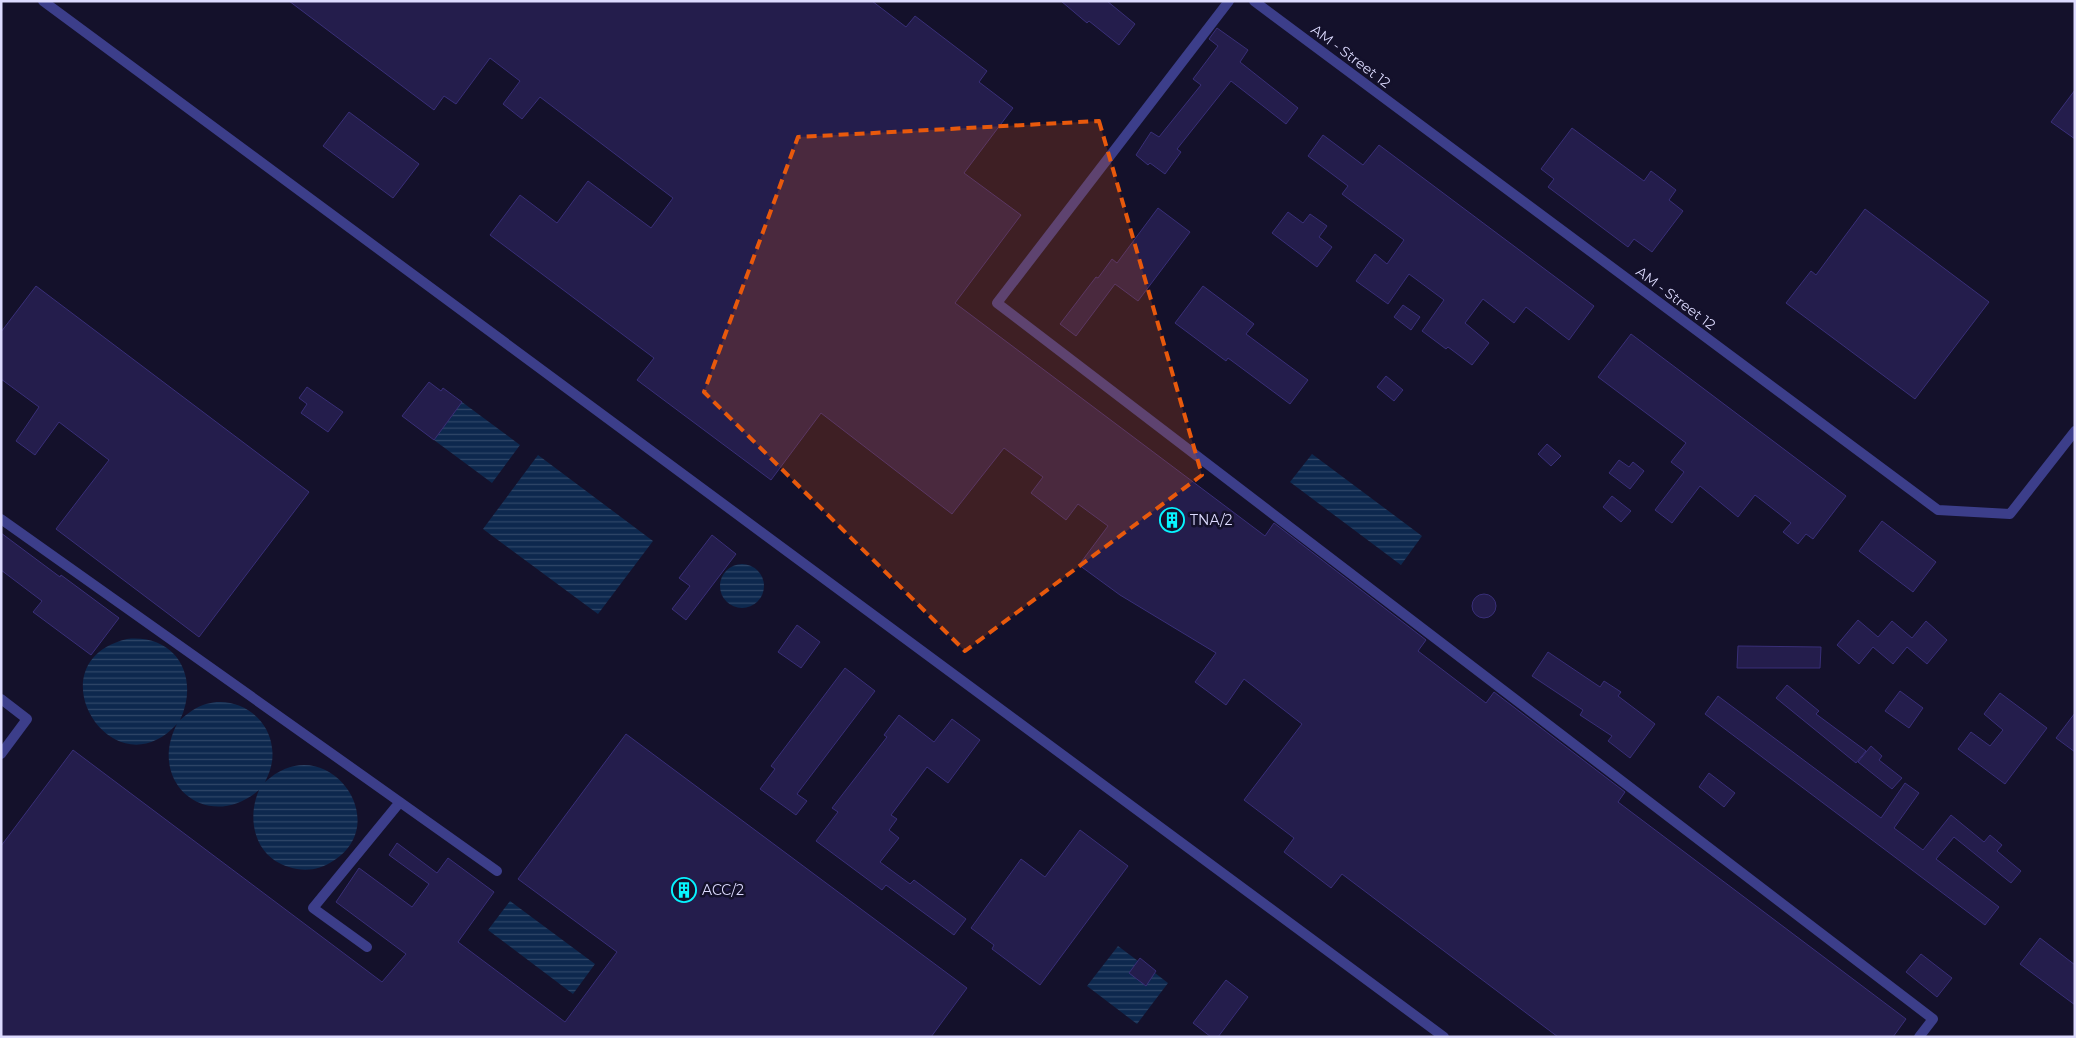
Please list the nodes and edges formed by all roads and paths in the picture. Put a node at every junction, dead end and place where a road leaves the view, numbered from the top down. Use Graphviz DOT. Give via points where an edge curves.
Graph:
graph roads {
  1 [pos="43,1"];
  2 [pos="1229,1"];
  3 [pos="1254,1"];
  4 [pos="2075,431"];
  5 [pos="1,519"];
  6 [pos="1,699"];
  7 [pos="1,754"];
  8 [pos="400,802"];
  9 [pos="497,872"];
  10 [pos="368,947"];
  11 [pos="1444,1037"];
  12 [pos="1919,1037"];
  1 -- 11 [label="lane"];
  2 -- 12 [label="lane" via="997,303 1933,1019"];
  3 -- 4 [label="lane, AM - Street 12" via="1938,510 2010,514"];
  5 -- 8 [label="lane"];
  6 -- 7 [label="lane" via="27,719"];
  8 -- 9 [label="lane"];
  8 -- 10 [label="lane" via="313,908"];
}
